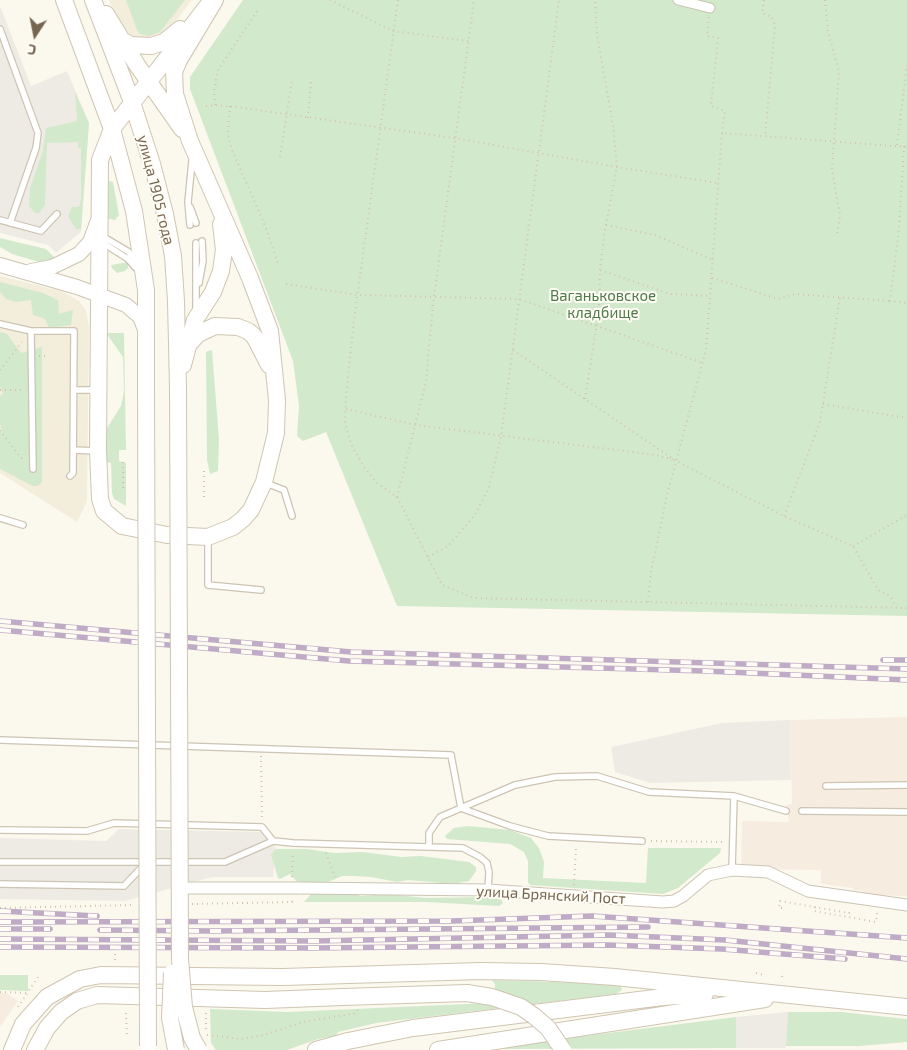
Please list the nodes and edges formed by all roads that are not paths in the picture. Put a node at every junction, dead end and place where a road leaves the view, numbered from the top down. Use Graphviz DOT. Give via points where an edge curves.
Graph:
graph roads {
  1 [pos="64,0"];
  2 [pos="92,0"];
  3 [pos="98,0"];
  4 [pos="212,0"];
  5 [pos="678,0"];
  6 [pos="710,8"];
  7 [pos="0,29"];
  8 [pos="123,41"];
  9 [pos="147,81"];
  10 [pos="132,102"];
  11 [pos="112,128"];
  12 [pos="190,141"];
  13 [pos="219,202"];
  14 [pos="57,214"];
  15 [pos="0,220"];
  16 [pos="10,223"];
  17 [pos="193,225"];
  18 [pos="98,227"];
  19 [pos="199,242"];
  20 [pos="0,265"];
  21 [pos="27,272"];
  22 [pos="146,290"];
  23 [pos="98,295"];
  24 [pos="195,320"];
  25 [pos="0,324"];
  26 [pos="31,331"];
  27 [pos="148,336"];
  28 [pos="190,343"];
  29 [pos="276,385"];
  30 [pos="178,388"];
  31 [pos="74,390"];
  32 [pos="98,390"];
  33 [pos="73,450"];
  34 [pos="98,451"];
  35 [pos="33,469"];
  36 [pos="70,476"];
  37 [pos="264,482"];
  38 [pos="292,516"];
  39 [pos="0,518"];
  40 [pos="22,525"];
  41 [pos="208,537"];
  42 [pos="260,590"];
  43 [pos="0,740"];
  44 [pos="907,785"];
  45 [pos="826,786"];
  46 [pos="734,796"];
  47 [pos="461,808"];
  48 [pos="786,811"];
  49 [pos="802,811"];
  50 [pos="907,812"];
  51 [pos="0,830"];
  52 [pos="273,841"];
  53 [pos="642,841"];
  54 [pos="429,847"];
  55 [pos="0,862"];
  56 [pos="146,863"];
  57 [pos="732,870"];
  58 [pos="0,884"];
  59 [pos="179,888"];
  60 [pos="488,890"];
  61 [pos="907,905"];
  62 [pos="777,993"];
  63 [pos="814,997"];
  64 [pos="907,1007"];
  65 [pos="148,1048"];
  66 [pos="12,1050"];
  67 [pos="35,1050"];
  68 [pos="176,1050"];
  69 [pos="199,1050"];
  70 [pos="316,1050"];
  71 [pos="438,1050"];
  72 [pos="563,1050"];
  1 -- 11 [label="main road, улица 1905 года"];
  2 -- 10 [label="main road, улица 1905 года"];
  3 -- 8 [label="main road"];
  4 -- 8 [label="main road" via="164,42 139,46"];
  4 -- 9 [label="main road"];
  4 -- 12 [label="main road" via="174,72 175,94"];
  5 -- 6 [label="street"];
  7 -- 16 [label="lane" via="38,133 36,148"];
  8 -- 9 [label="main road"];
  9 -- 10 [label="main road"];
  9 -- 12 [label="main road"];
  10 -- 11 [label="main road"];
  10 -- 30 [label="main road, улица 1905 года" via="159,190 173,256"];
  11 -- 18 [label="main road" via="100,160"];
  11 -- 22 [label="main road, улица 1905 года" via="134,211"];
  12 -- 13 [label="main road"];
  12 -- 17 [label="lane" via="192,167 188,202"];
  13 -- 24 [label="main road" via="223,260 213,292"];
  13 -- 29 [label="main road" via="270,331"];
  14 -- 16 [label="lane" via="41,231"];
  15 -- 16 [label="lane"];
  18 -- 21 [label="street" via="79,254 52,267"];
  18 -- 22 [label="lane" via="104,245 128,259 138,271"];
  18 -- 23 [label="main road"];
  19 -- 24 [label="lane" via="203,261"];
  20 -- 21 [label="street"];
  21 -- 23 [label="street"];
  22 -- 27 [label="main road, улица 1905 года"];
  23 -- 27 [label="street" via="134,311"];
  23 -- 32 [label="main road"];
  24 -- 28 [label="main road"];
  25 -- 26 [label="lane"];
  26 -- 31 [label="lane" via="74,331"];
  26 -- 35 [label="lane"];
  27 -- 65 [label="main road, улица 1905 года, bridge"];
  28 -- 29 [label="main road" via="198,334 215,326 248,331 260,345"];
  28 -- 30 [label="main road"];
  29 -- 37 [label="main road" via="276,433"];
  30 -- 59 [label="main road, bridge"];
  31 -- 32 [label="lane"];
  31 -- 33 [label="lane"];
  32 -- 34 [label="main road"];
  33 -- 34 [label="lane"];
  33 -- 36 [label="lane" via="73,473"];
  34 -- 41 [label="main road" via="100,499 104,511 112,519 133,529"];
  37 -- 38 [label="lane" via="284,490"];
  37 -- 41 [label="main road" via="251,510 243,519 233,527"];
  39 -- 40 [label="lane"];
  41 -- 42 [label="lane" via="208,585"];
  43 -- 47 [label="lane" via="451,755"];
  44 -- 45 [label="lane"];
  46 -- 47 [label="lane" via="649,792 597,776 563,777 515,785"];
  46 -- 48 [label="lane"];
  46 -- 57 [label="lane"];
  47 -- 53 [label="lane" via="548,836"];
  47 -- 54 [label="lane" via="440,817 429,833"];
  49 -- 50 [label="lane"];
  51 -- 52 [label="lane" via="88,831 114,823 262,826"];
  52 -- 54 [label="lane"];
  52 -- 56 [label="lane" via="225,862"];
  54 -- 60 [label="lane" via="463,848 480,857 487,863"];
  55 -- 56 [label="lane"];
  56 -- 58 [label="lane" via="124,886"];
  57 -- 60 [label="street, улица Брянский Пост" via="708,875 674,901"];
  57 -- 61 [label="street, улица Брянский Пост" via="768,872 808,892"];
  59 -- 60 [label="street, улица Брянский Пост, bridge"];
  59 -- 68 [label="main road, bridge" via="170,1006"];
  59 -- 69 [label="main road, bridge" via="182,993 189,1029"];
  62 -- 63 [label="main road"];
  62 -- 66 [label="main road" via="541,972 283,977 101,976 80,979 47,997 23,1024"];
  62 -- 70 [label="main road" via="663,997 413,1028"];
  63 -- 64 [label="main road"];
  63 -- 71 [label="main road" via="756,1000"];
  67 -- 72 [label="main road, bridge" via="47,1028 61,1012 97,994 265,1000 461,993 486,995 521,1007 548,1028"];
}
